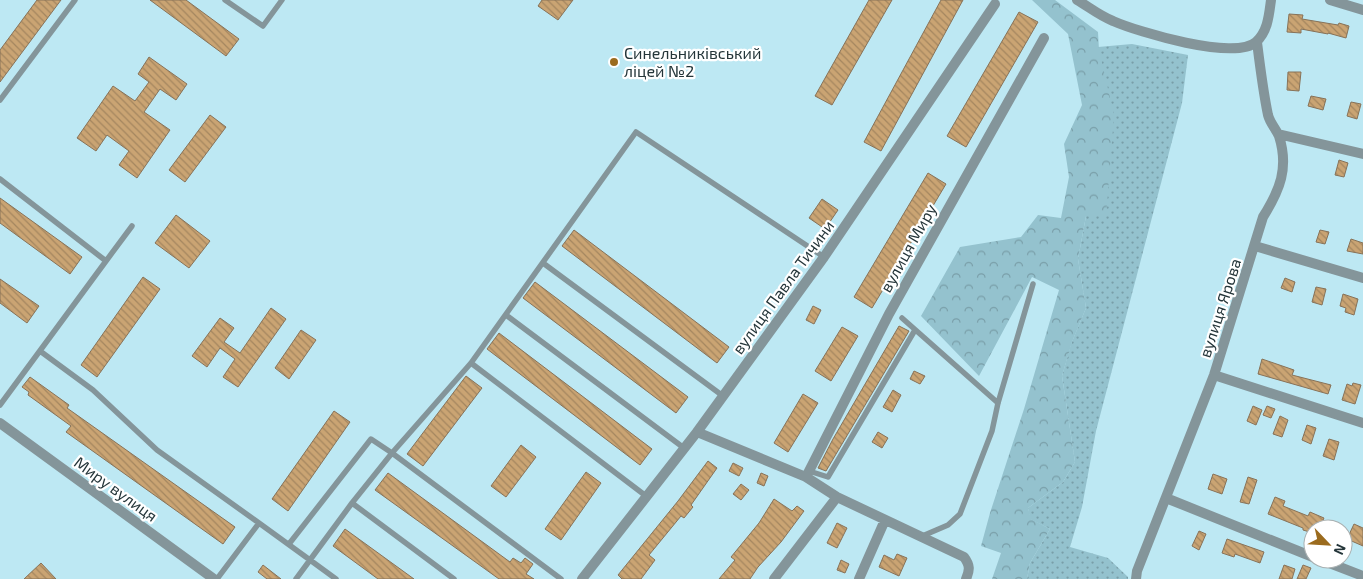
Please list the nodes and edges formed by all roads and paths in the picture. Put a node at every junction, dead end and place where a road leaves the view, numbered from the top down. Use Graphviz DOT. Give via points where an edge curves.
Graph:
graph roads {
  1 [pos="75,0"];
  2 [pos="225,0"];
  3 [pos="282,0"];
  4 [pos="1077,0"];
  5 [pos="1271,0"];
  6 [pos="1330,0"];
  7 [pos="995,4"];
  8 [pos="1363,10"];
  9 [pos="1044,38"];
  10 [pos="1257,42"];
  11 [pos="0,100"];
  12 [pos="1278,134"];
  13 [pos="1363,154"];
  14 [pos="0,179"];
  15 [pos="132,226"];
  16 [pos="1255,246"];
  17 [pos="824,257"];
  18 [pos="106,261"];
  19 [pos="543,263"];
  20 [pos="1363,278"];
  21 [pos="1033,284"];
  22 [pos="506,315"];
  23 [pos="902,318"];
  24 [pos="915,330"];
  25 [pos="40,350"];
  26 [pos="471,363"];
  27 [pos="1214,375"];
  28 [pos="723,396"];
  29 [pos="998,404"];
  30 [pos="0,405"];
  31 [pos="0,423"];
  32 [pos="1363,423"];
  33 [pos="697,432"];
  34 [pos="684,448"];
  35 [pos="392,453"];
  36 [pos="807,474"];
  37 [pos="646,496"];
  38 [pos="837,497"];
  39 [pos="1166,498"];
  40 [pos="352,503"];
  41 [pos="885,520"];
  42 [pos="259,523"];
  43 [pos="920,536"];
  44 [pos="288,544"];
  45 [pos="1303,552"];
  46 [pos="310,560"];
  47 [pos="1345,569"];
  48 [pos="968,575"];
  49 [pos="1363,576"];
  50 [pos="216,579"];
  51 [pos="296,579"];
  52 [pos="336,579"];
  53 [pos="454,579"];
  54 [pos="561,579"];
  55 [pos="582,579"];
  56 [pos="774,579"];
  57 [pos="858,579"];
  58 [pos="1136,579"];
  1 -- 11 [label="lane"];
  2 -- 3 [label="lane" via="263,26"];
  4 -- 10 [label="street" via="1112,21 1178,40 1229,49 1242,49"];
  5 -- 10 [label="street" via="1268,24"];
  6 -- 8 [label="street"];
  7 -- 17 [label="street, вулиця Павла Тичини"];
  9 -- 36 [label="street, вулиця Миру" via="888,314"];
  10 -- 12 [label="street, вулиця Ярова" via="1269,118"];
  12 -- 13 [label="street"];
  12 -- 16 [label="street, вулиця Ярова" via="1283,170 1277,195 1264,217"];
  14 -- 18 [label="lane"];
  15 -- 18 [label="lane"];
  16 -- 20 [label="street"];
  16 -- 27 [label="street, вулиця Ярова"];
  17 -- 19 [label="lane" via="636,132"];
  17 -- 28 [label="street, вулиця Павла Тичини"];
  18 -- 25 [label="lane"];
  19 -- 22 [label="lane"];
  19 -- 28 [label="lane"];
  21 -- 29 [label="lane"];
  22 -- 26 [label="lane"];
  22 -- 34 [label="lane"];
  23 -- 24 [label="lane"];
  24 -- 29 [label="lane"];
  24 -- 36 [label="lane" via="828,477"];
  25 -- 30 [label="lane"];
  25 -- 42 [label="lane" via="93,390 157,450"];
  26 -- 35 [label="lane"];
  26 -- 37 [label="lane"];
  27 -- 32 [label="street"];
  27 -- 39 [label="street, вулиця Ярова"];
  28 -- 33 [label="street, вулиця Павла Тичини"];
  29 -- 43 [label="lane" via="992,431 960,514 948,525"];
  31 -- 50 [label="street, Миру вулиця"];
  33 -- 34 [label="street, вулиця Павла Тичини"];
  33 -- 36 [label="street"];
  34 -- 37 [label="street, вулиця Павла Тичини"];
  35 -- 40 [label="lane"];
  35 -- 44 [label="lane" via="371,439"];
  35 -- 54 [label="lane"];
  36 -- 38 [label="street"];
  37 -- 55 [label="street, вулиця Павла Тичини"];
  38 -- 41 [label="street"];
  38 -- 56 [label="street"];
  39 -- 45 [label="street"];
  39 -- 58 [label="street, вулиця Ярова"];
  40 -- 46 [label="lane"];
  40 -- 53 [label="lane"];
  41 -- 43 [label="street"];
  41 -- 57 [label="street"];
  42 -- 44 [label="lane"];
  42 -- 50 [label="lane"];
  43 -- 48 [label="street" via="964,557 968,563"];
  44 -- 46 [label="lane"];
  46 -- 51 [label="lane"];
  46 -- 52 [label="lane"];
  47 -- 49 [label="street"];
}
